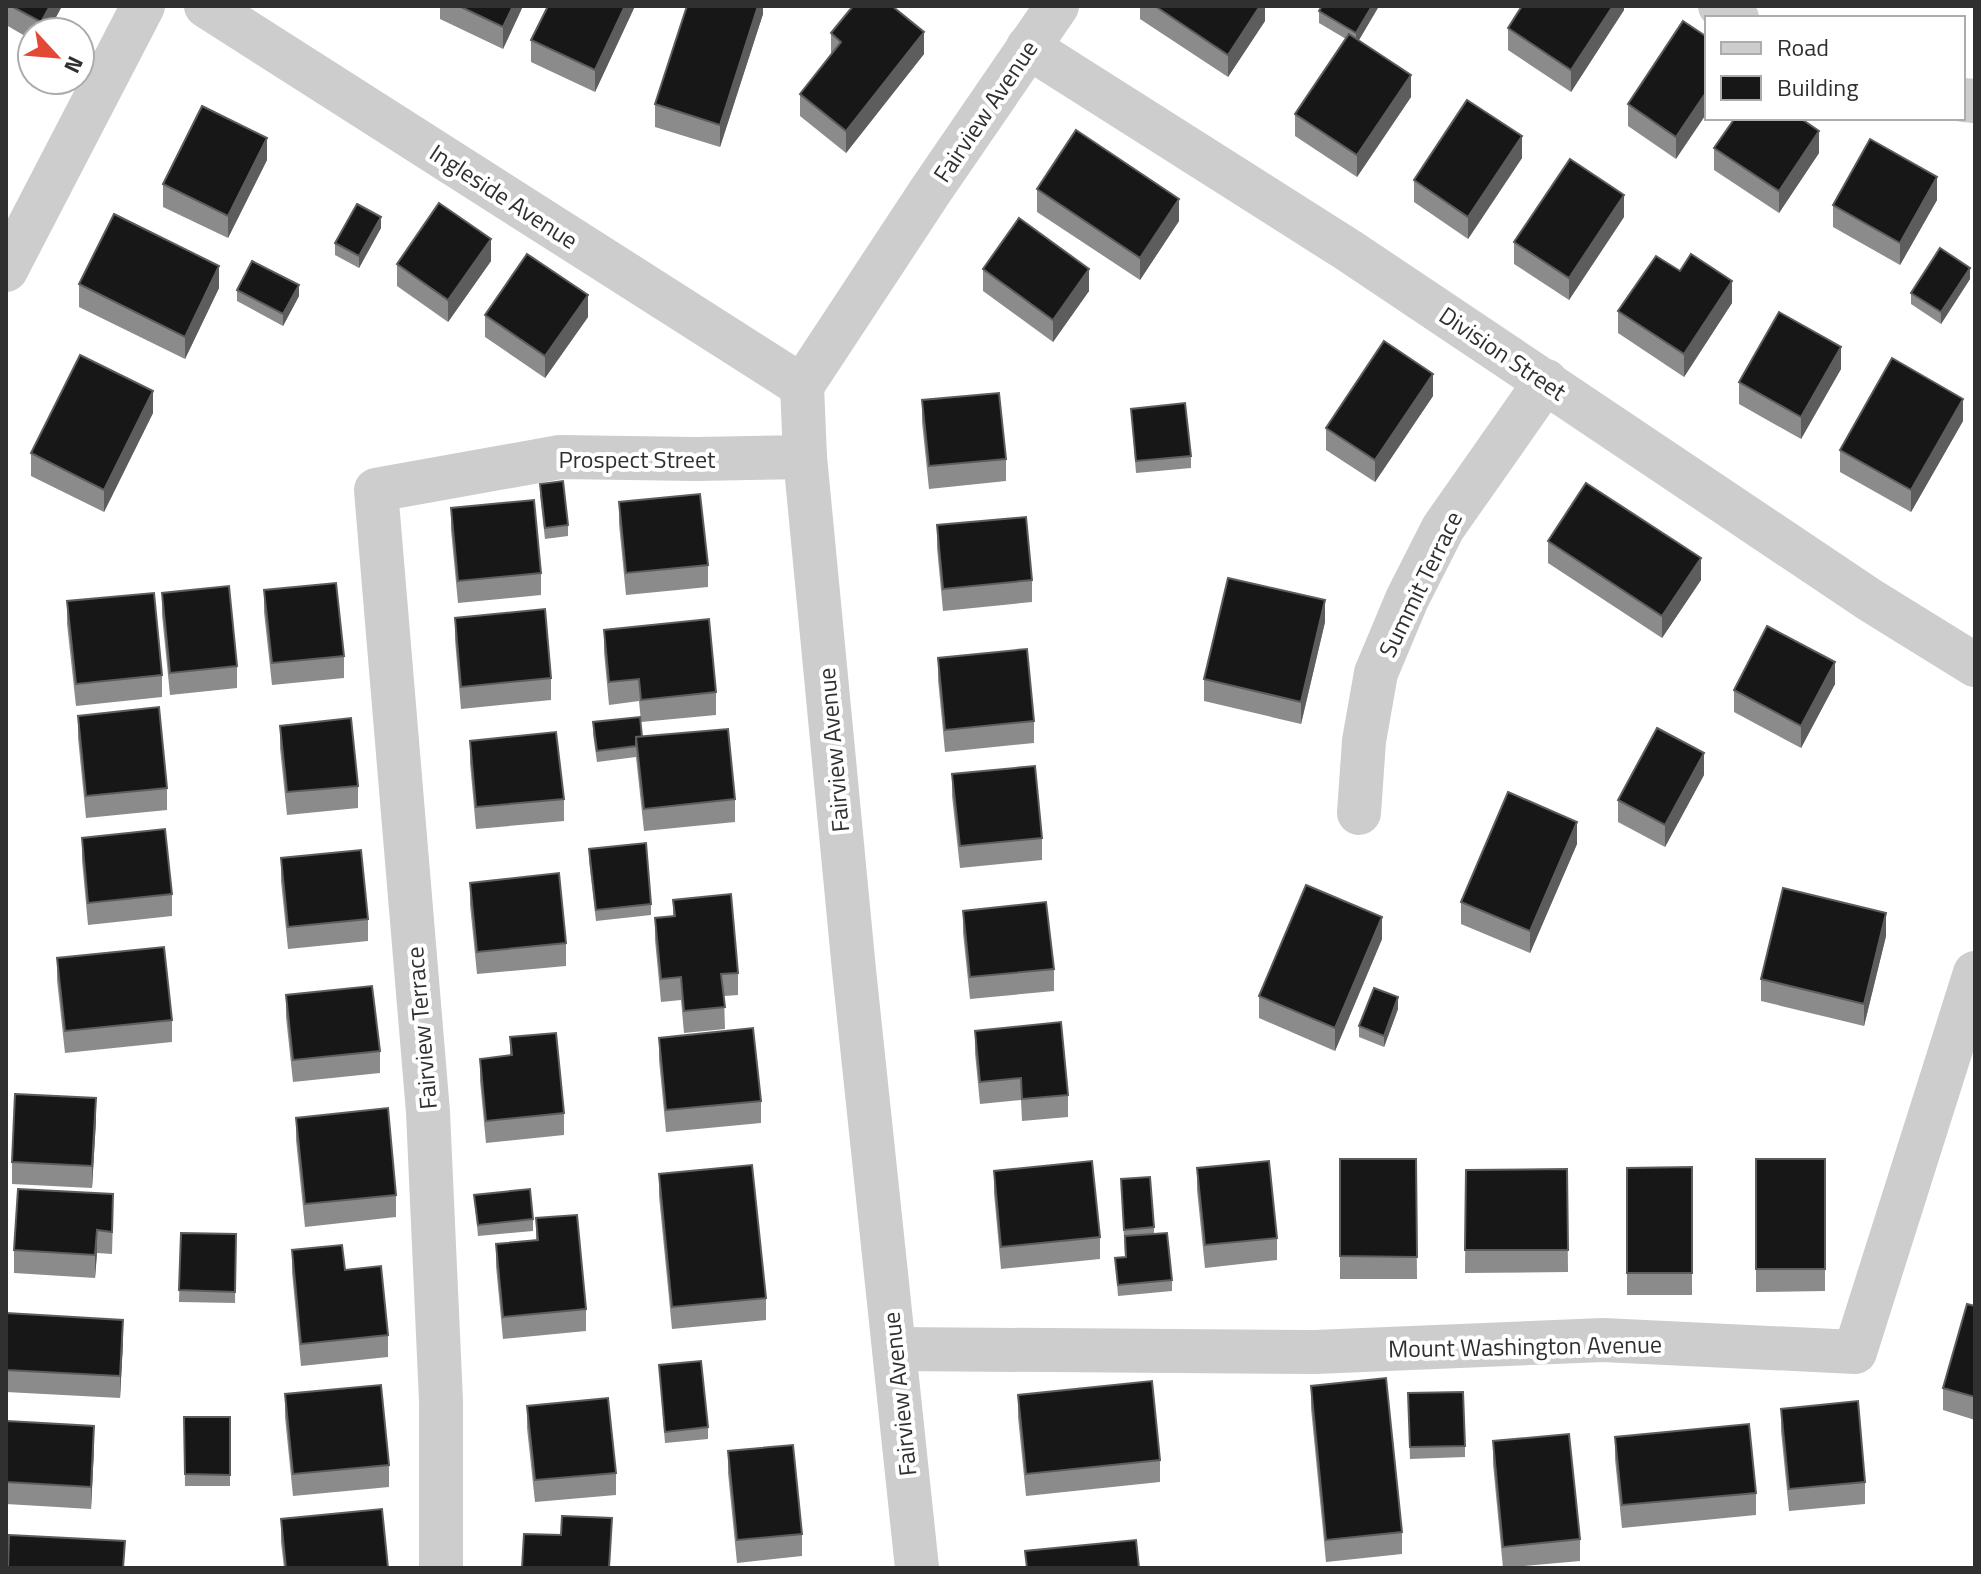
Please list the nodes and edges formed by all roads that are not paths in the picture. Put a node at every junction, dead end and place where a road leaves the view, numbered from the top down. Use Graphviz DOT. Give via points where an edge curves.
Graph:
graph roads {
  1 [pos="143,6"];
  2 [pos="206,6"];
  3 [pos="1057,6"];
  4 [pos="1028,47"];
  5 [pos="6,270"];
  6 [pos="1546,381"];
  7 [pos="802,386"];
  8 [pos="805,457"];
  9 [pos="376,490"];
  10 [pos="1975,665"];
  11 [pos="1359,813"];
  12 [pos="1975,973"];
  13 [pos="894,1349"];
  14 [pos="441,1568"];
  15 [pos="917,1568"];
  1 -- 5 [label="street"];
  2 -- 7 [label="street, Ingleside Avenue"];
  3 -- 4 [label="street, Fairview Avenue"];
  4 -- 6 [label="street, Division Street"];
  4 -- 7 [label="street, Fairview Avenue"];
  6 -- 10 [label="street, Division Street"];
  6 -- 11 [label="street, Summit Terrace" via="1443,528 1407,599 1376,673"];
  7 -- 8 [label="street, Fairview Avenue"];
  8 -- 9 [label="street, Prospect Street" via="560,457"];
  8 -- 13 [label="street, Fairview Avenue"];
  9 -- 14 [label="street, Fairview Terrace" via="428,1112 441,1401"];
  12 -- 13 [label="street, Mount Washington Avenue" via="1855,1352 1603,1340 1315,1352"];
  13 -- 15 [label="street, Fairview Avenue"];
}
